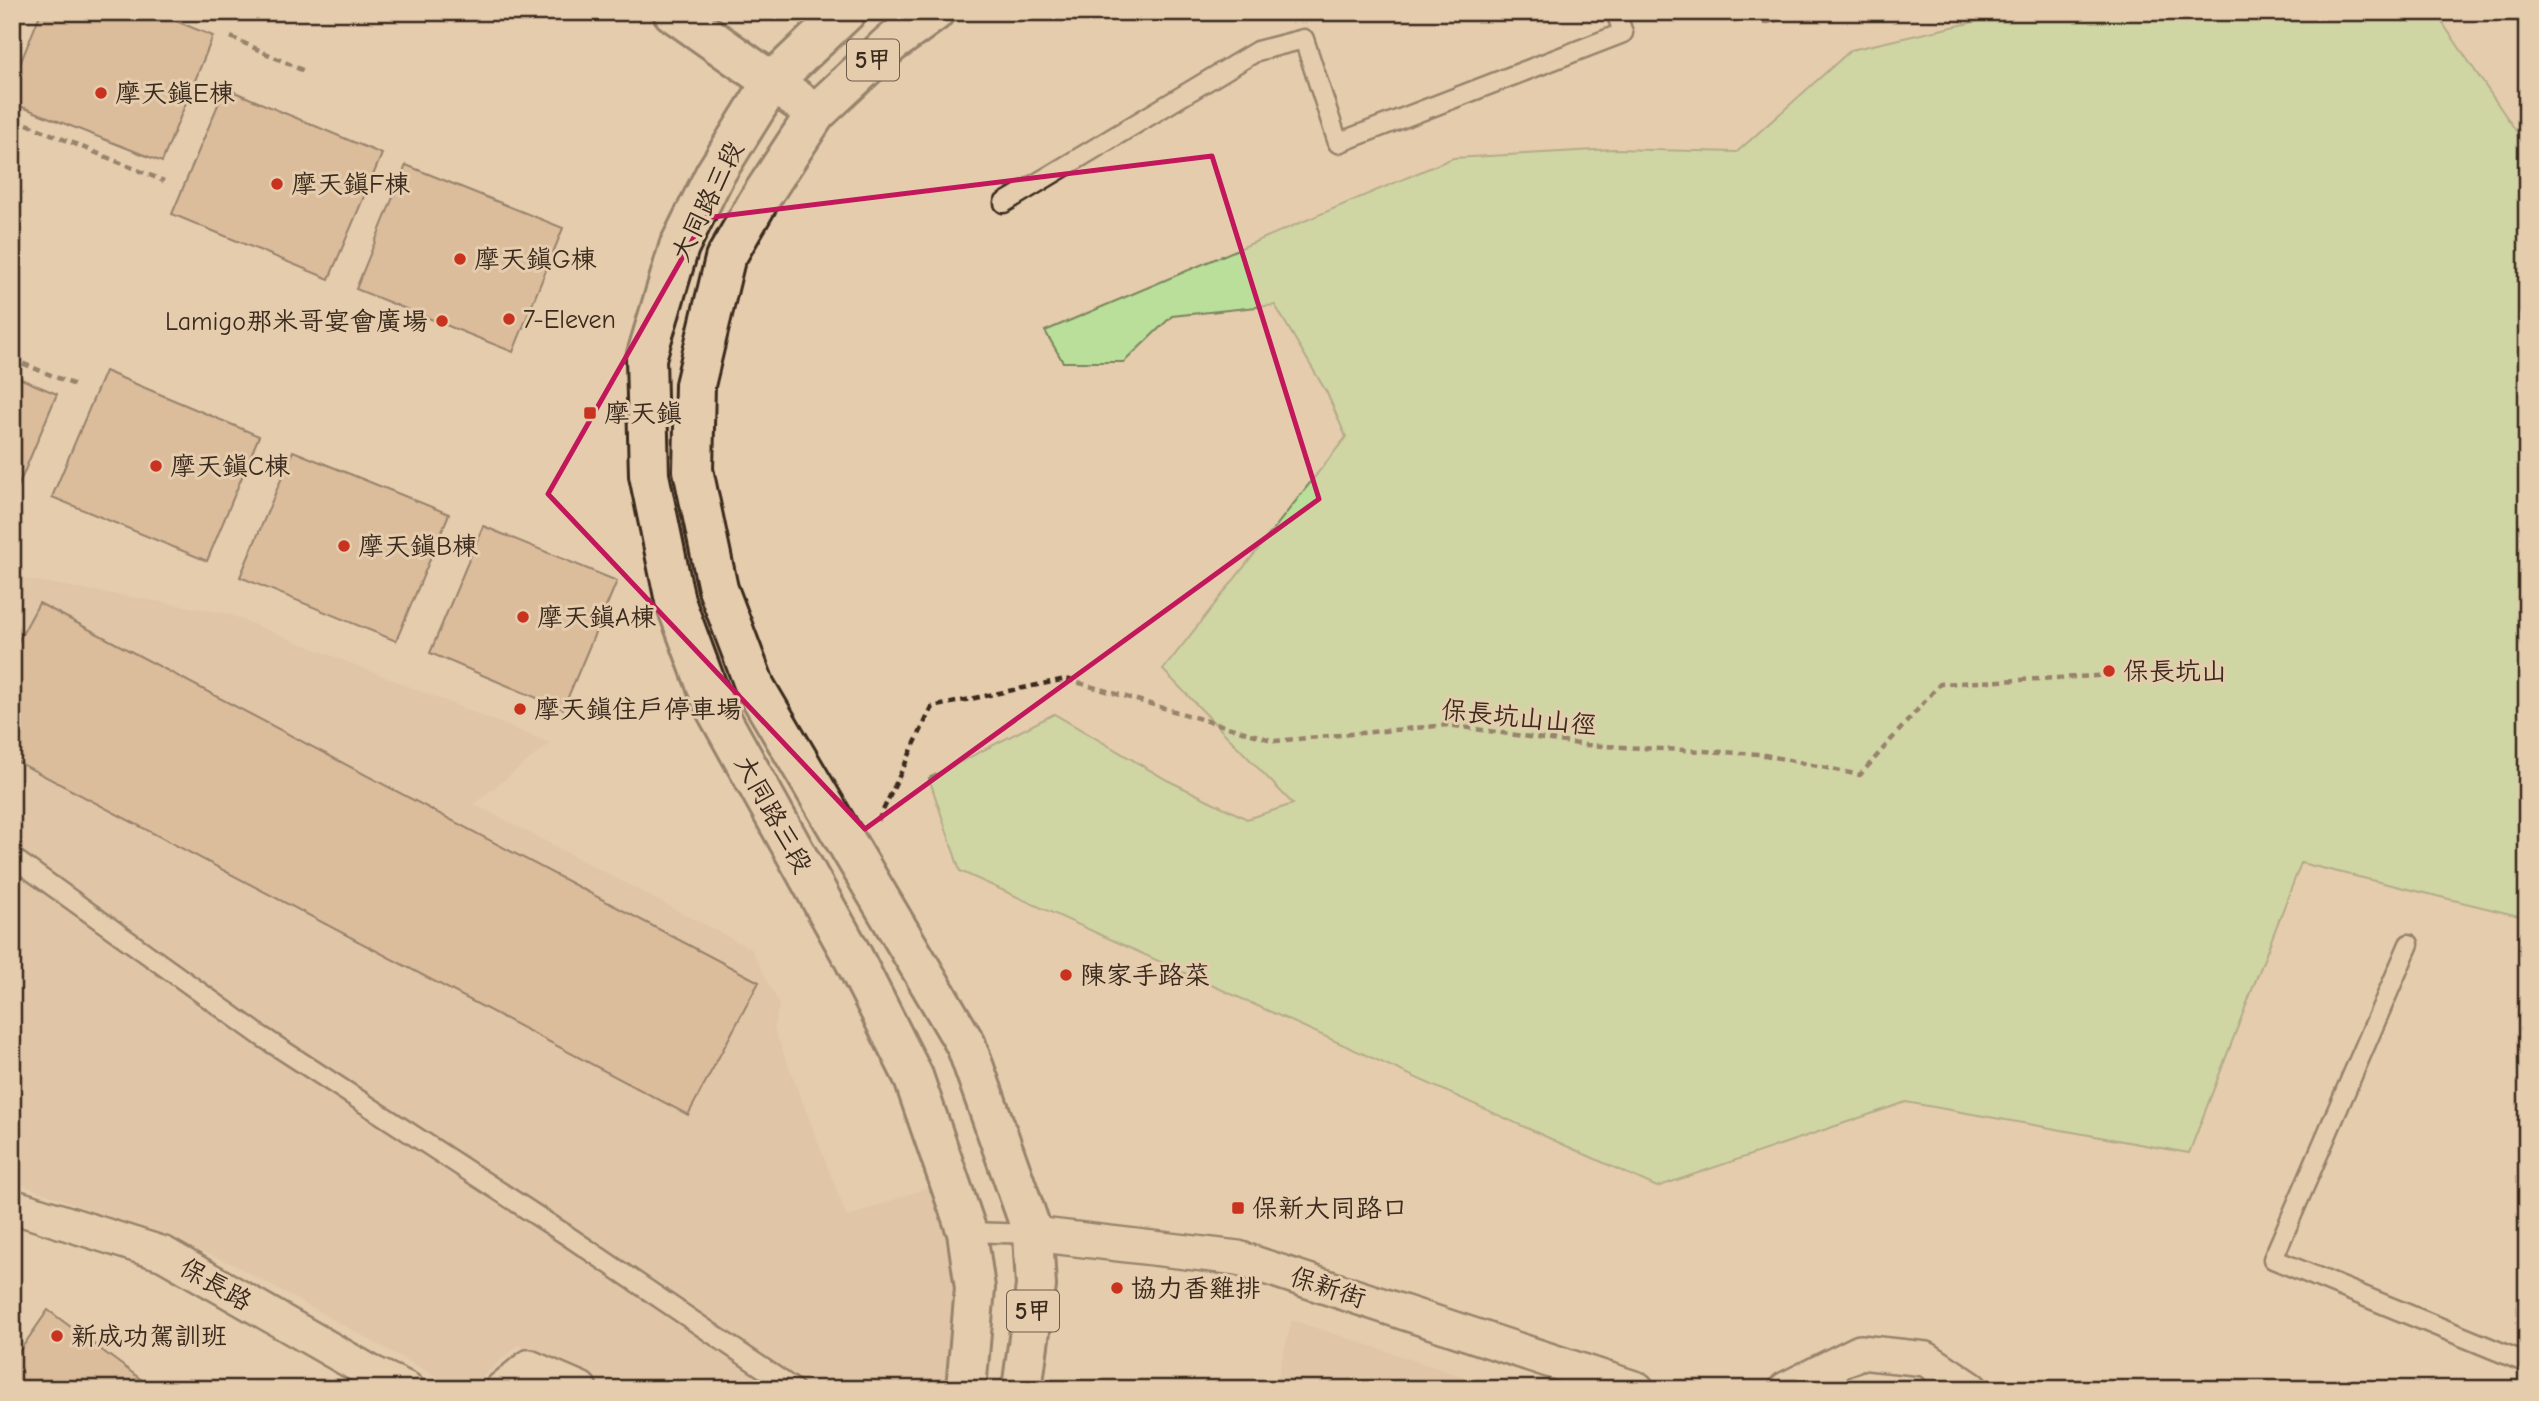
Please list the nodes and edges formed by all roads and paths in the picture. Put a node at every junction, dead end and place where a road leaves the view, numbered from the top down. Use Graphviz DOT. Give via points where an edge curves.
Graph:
graph roads {
  1 [pos="673,12"];
  2 [pos="846,12"];
  3 [pos="934,12"];
  4 [pos="1616,12"];
  5 [pos="231,37"];
  6 [pos="304,71"];
  7 [pos="772,82"];
  8 [pos="816,113"];
  9 [pos="27,124"];
  10 [pos="164,181"];
  11 [pos="1004,203"];
  12 [pos="12,359"];
  13 [pos="75,385"];
  14 [pos="2116,675"];
  15 [pos="12,857"];
  16 [pos="859,863"];
  17 [pos="2409,944"];
  18 [pos="12,1206"];
  19 [pos="967,1232"];
  20 [pos="1033,1234"];
  21 [pos="2527,1363"];
  22 [pos="407,1389"];
  23 [pos="502,1389"];
  24 [pos="580,1389"];
  25 [pos="794,1389"];
  26 [pos="966,1389"];
  27 [pos="1022,1389"];
  28 [pos="1637,1389"];
  29 [pos="1786,1389"];
  30 [pos="1971,1389"];
  1 -- 7 [label="main road"];
  2 -- 7 [label="main road, 5甲"];
  3 -- 8 [label="main road, 5甲" via="890,44"];
  4 -- 11 [label="lane" via="1623,33 1338,144 1304,39 1257,51"];
  5 -- 6 [label="path"];
  7 -- 8 [label="main road"];
  7 -- 19 [label="main road, 大同路三段 / 5甲" via="715,174 679,247 646,358 649,475 675,601 714,706 854,958 912,1076"];
  8 -- 16 [label="main road, 大同路三段 / 5甲" via="725,259 695,385 693,470 718,589 755,687"];
  9 -- 10 [label="path"];
  12 -- 13 [label="path"];
  14 -- 16 [label="path, 保長坑山山徑" via="1940,684 1860,775 1760,754 1585,745 1448,725 1275,741 1066,679 932,707"];
  15 -- 25 [label="lane" via="261,1036"];
  16 -- 20 [label="main road, 大同路三段 / 5甲" via="966,1045"];
  17 -- 21 [label="lane" via="2273,1259"];
  18 -- 22 [label="street, 保長路" via="164,1254"];
  19 -- 20 [label="lane, 保新街"];
  19 -- 26 [label="main road, 大同路三段 / 5甲" via="975,1288"];
  20 -- 27 [label="main road, 大同路三段 / 5甲" via="1036,1286"];
  20 -- 28 [label="street, 保新街" via="1238,1258"];
  23 -- 24 [label="street" via="529,1367"];
  29 -- 30 [label="street" via="1860,1352 1926,1359"];
}
